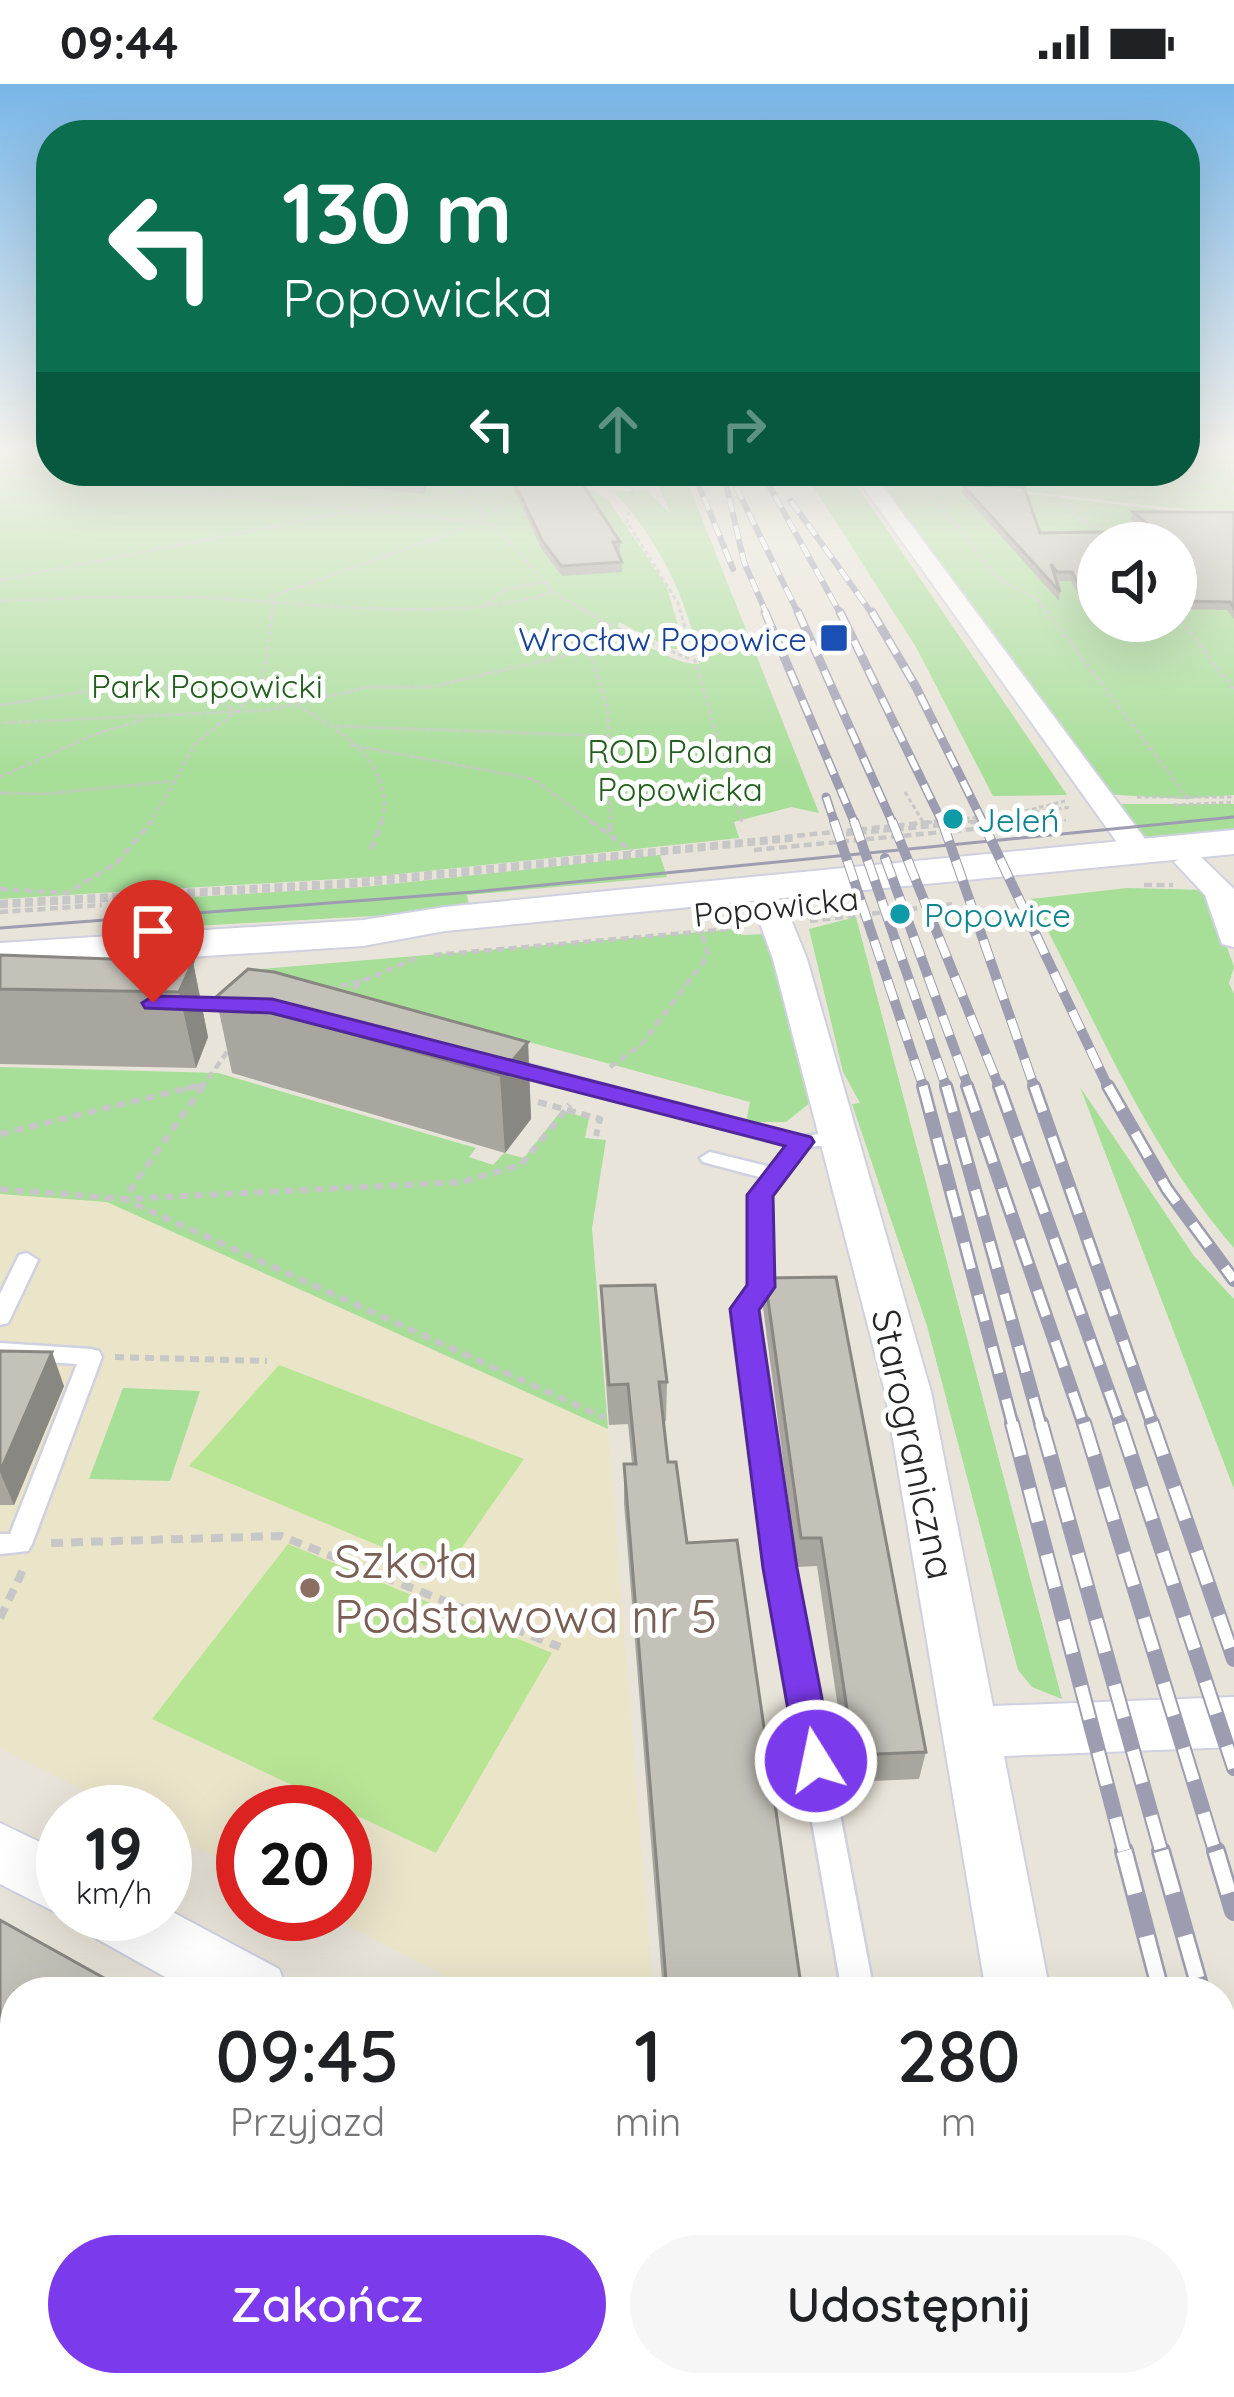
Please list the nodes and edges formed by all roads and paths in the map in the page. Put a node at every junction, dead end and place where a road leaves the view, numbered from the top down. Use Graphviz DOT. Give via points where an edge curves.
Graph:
graph roads {
  1 [pos="118,557"];
  2 [pos="383,557"];
  3 [pos="524,557"];
  4 [pos="649,557"];
  5 [pos="923,557"];
  6 [pos="980,557"];
  7 [pos="0,580"];
  8 [pos="548,582"];
  9 [pos="552,591"];
  10 [pos="271,599"];
  11 [pos="0,601"];
  12 [pos="486,604"];
  13 [pos="609,625"];
  14 [pos="1197,642"];
  15 [pos="588,646"];
  16 [pos="692,660"];
  17 [pos="1234,690"];
  18 [pos="0,705"];
  19 [pos="297,706"];
  20 [pos="237,712"];
  21 [pos="165,714"];
  22 [pos="0,722"];
  23 [pos="336,726"];
  24 [pos="608,736"];
  25 [pos="351,745"];
  26 [pos="0,777"];
  27 [pos="174,781"];
  28 [pos="905,792"];
  29 [pos="0,794"];
  30 [pos="1098,800"];
  31 [pos="1234,800"];
  32 [pos="1190,801"];
  33 [pos="904,814"];
  34 [pos="1066,820"];
  35 [pos="742,822"];
  36 [pos="914,823"];
  37 [pos="923,823"];
  38 [pos="610,832"];
  39 [pos="1234,842"];
  40 [pos="371,850"];
  41 [pos="754,850"];
  42 [pos="632,851"];
  43 [pos="1212,866"];
  44 [pos="1137,867"];
  45 [pos="0,889"];
  46 [pos="68,895"];
  47 [pos="970,902"];
  48 [pos="102,903"];
  49 [pos="0,907"];
  50 [pos="775,916"];
  51 [pos="701,929"];
  52 [pos="363,933"];
  53 [pos="664,933"];
  54 [pos="1234,937"];
  55 [pos="0,956"];
  56 [pos="420,957"];
  57 [pos="362,981"];
  58 [pos="164,1003"];
  59 [pos="272,1006"];
  60 [pos="322,1018"];
  61 [pos="476,1057"];
  62 [pos="205,1084"];
  63 [pos="586,1084"];
  64 [pos="522,1097"];
  65 [pos="567,1110"];
  66 [pos="0,1135"];
  67 [pos="596,1136"];
  68 [pos="820,1140"];
  69 [pos="710,1158"];
  70 [pos="772,1174"];
  71 [pos="0,1189"];
  72 [pos="124,1199"];
  73 [pos="26,1260"];
  74 [pos="0,1317"];
  75 [pos="0,1352"];
  76 [pos="91,1357"];
  77 [pos="267,1360"];
  78 [pos="604,1418"];
  79 [pos="17,1544"];
  80 [pos="0,1618"];
  81 [pos="560,1648"];
  82 [pos="1234,1722"];
  83 [pos="972,1732"];
  84 [pos="0,1852"];
  85 [pos="36,1871"];
  86 [pos="162,1941"];
  87 [pos="228,1977"];
  88 [pos="855,1977"];
  89 [pos="1015,1977"];
  1 -- 7 [label="path"];
  2 -- 10 [label="path"];
  3 -- 8 [label="path"];
  4 -- 16 [label="path" via="678,603"];
  5 -- 30 [label="street"];
  6 -- 32 [label="path" via="997,578 1038,600"];
  8 -- 9 [label="path"];
  8 -- 12 [label="path" via="508,588"];
  9 -- 12 [label="path" via="536,601"];
  9 -- 13 [label="path"];
  10 -- 11 [label="path"];
  10 -- 12 [label="path"];
  10 -- 20 [label="path" via="261,692"];
  13 -- 15 [label="path"];
  13 -- 16 [label="path"];
  14 -- 17 [label="path"];
  15 -- 19 [label="path" via="431,687 369,687"];
  15 -- 24 [label="path" via="598,662"];
  16 -- 35 [label="path"];
  18 -- 20 [label="path" via="148,690 215,696"];
  19 -- 20 [label="path"];
  19 -- 23 [label="path"];
  20 -- 21 [label="path"];
  20 -- 27 [label="path" via="196,743"];
  21 -- 22 [label="path"];
  21 -- 26 [label="path" via="93,735"];
  23 -- 24 [label="path"];
  23 -- 25 [label="path"];
  24 -- 38 [label="path"];
  25 -- 38 [label="path" via="533,779"];
  25 -- 40 [label="path" via="386,790"];
  27 -- 29 [label="path"];
  27 -- 46 [label="path" via="136,844"];
  28 -- 37 [label="path"];
  30 -- 31 [label="path"];
  30 -- 32 [label="path"];
  30 -- 37 [label="path"];
  30 -- 44 [label="street"];
  30 -- 48 [label="path" via="1024,817 372,884"];
  31 -- 32 [label="path"];
  33 -- 36 [label="path"];
  34 -- 41 [label="path"];
  36 -- 37 [label="path"];
  36 -- 42 [label="path"];
  38 -- 42 [label="path"];
  39 -- 44 [label="street, Popowicka"];
  42 -- 48 [label="path"];
  43 -- 44 [label="path"];
  43 -- 50 [label="street, Popowicka"];
  43 -- 54 [label="street"];
  44 -- 52 [label="street, Popowicka" via="445,919"];
  45 -- 46 [label="path"];
  46 -- 48 [label="path"];
  46 -- 49 [label="path"];
  47 -- 50 [label="path"];
  48 -- 49 [label="path"];
  50 -- 51 [label="path"];
  50 -- 52 [label="street, Popowicka" via="452,939"];
  50 -- 68 [label="street, Starograniczna"];
  51 -- 53 [label="path"];
  51 -- 63 [label="path" via="708,956 694,976 641,1045"];
  52 -- 55 [label="street, Popowicka"];
  56 -- 57 [label="path"];
  57 -- 59 [label="path"];
  57 -- 60 [label="path"];
  58 -- 59 [label="lane"];
  59 -- 60 [label="lane"];
  59 -- 62 [label="path" via="246,1025"];
  61 -- 63 [label="lane"];
  62 -- 66 [label="path"];
  62 -- 72 [label="path"];
  63 -- 65 [label="path"];
  63 -- 68 [label="lane"];
  64 -- 65 [label="path"];
  65 -- 67 [label="path" via="600,1119"];
  65 -- 72 [label="path" via="521,1165 462,1182"];
  68 -- 70 [label="lane"];
  68 -- 83 [label="street, Starograniczna" via="908,1392"];
  69 -- 70 [label="lane"];
  70 -- 88 [label="lane" via="760,1195 761,1287 744,1309 780,1568"];
  71 -- 72 [label="path"];
  72 -- 78 [label="path"];
  73 -- 74 [label="lane"];
  75 -- 76 [label="lane"];
  76 -- 77 [label="path"];
  76 -- 79 [label="lane"];
  79 -- 80 [label="path"];
  79 -- 81 [label="path" via="281,1536"];
  82 -- 83 [label="street"];
  83 -- 89 [label="street, Starograniczna"];
  84 -- 85 [label="street"];
  86 -- 87 [label="street"];
}
